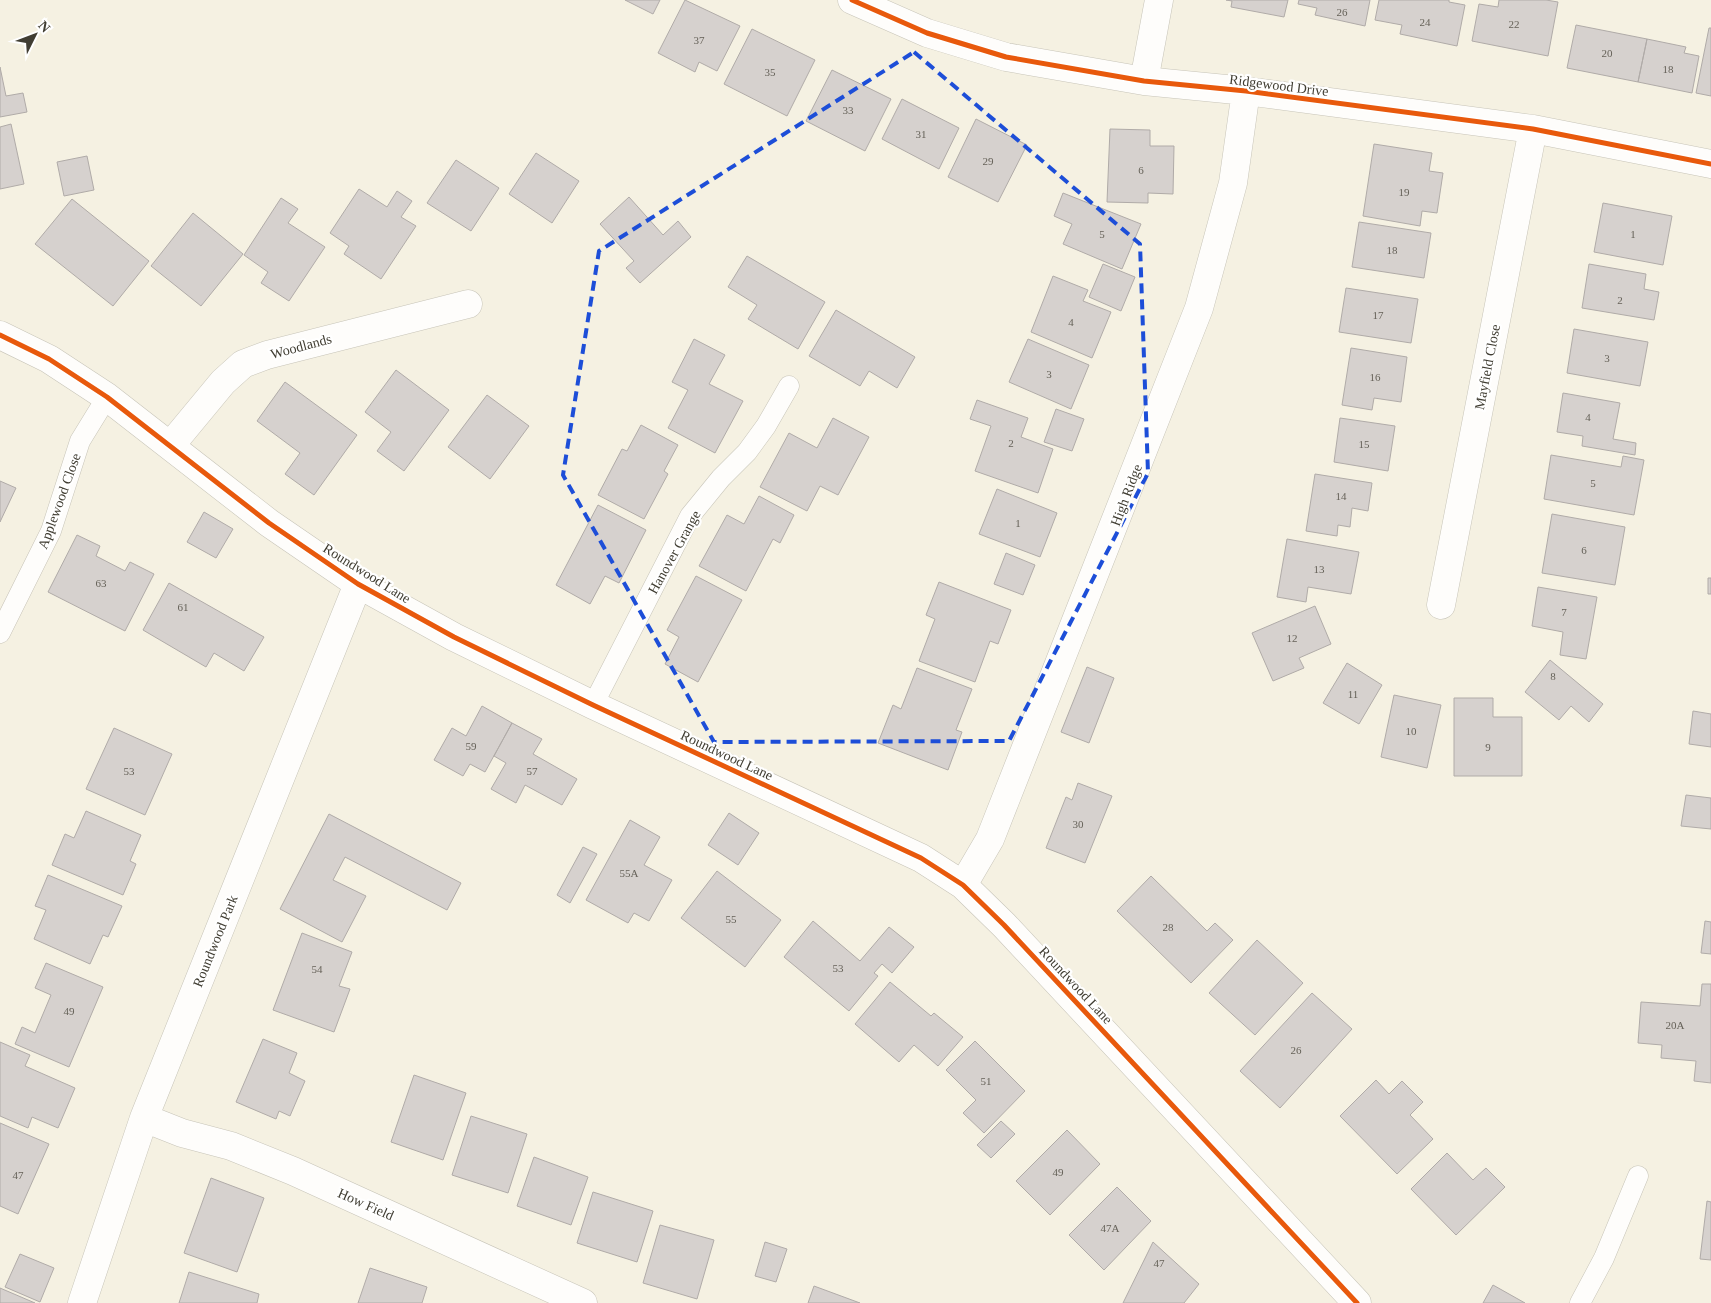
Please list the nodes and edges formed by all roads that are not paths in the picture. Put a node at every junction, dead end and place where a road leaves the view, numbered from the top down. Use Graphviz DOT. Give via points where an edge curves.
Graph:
graph roads {
  1 [pos="852,0"];
  2 [pos="1159,0"];
  3 [pos="1144,81"];
  4 [pos="1246,91"];
  5 [pos="1532,129"];
  6 [pos="1711,164"];
  7 [pos="468,304"];
  8 [pos="0,335"];
  9 [pos="789,386"];
  10 [pos="107,397"];
  11 [pos="170,446"];
  12 [pos="358,584"];
  13 [pos="1441,605"];
  14 [pos="0,633"];
  15 [pos="593,705"];
  16 [pos="963,885"];
  17 [pos="144,1118"];
  18 [pos="1638,1176"];
  19 [pos="82,1303"];
  20 [pos="583,1303"];
  21 [pos="1357,1303"];
  22 [pos="1580,1303"];
  1 -- 3 [label="street, Ridgewood Drive" via="927,33 1006,57"];
  2 -- 3 [label="street"];
  3 -- 4 [label="street, Ridgewood Drive"];
  4 -- 5 [label="street, Ridgewood Drive"];
  4 -- 16 [label="street, High Ridge" via="1233,183 1199,308 990,839"];
  5 -- 6 [label="street, Ridgewood Drive"];
  5 -- 13 [label="street, Mayfield Close"];
  7 -- 11 [label="street, Woodlands" via="267,354 243,364 223,382"];
  8 -- 10 [label="street, Roundwood Lane" via="49,360"];
  9 -- 15 [label="lane, Hanover Grange" via="747,452 690,516"];
  10 -- 11 [label="street, Roundwood Lane"];
  10 -- 14 [label="lane, Applewood Close" via="80,441 51,531"];
  11 -- 12 [label="street, Roundwood Lane" via="269,523"];
  12 -- 15 [label="street, Roundwood Lane" via="454,637"];
  12 -- 17 [label="street, Roundwood Park"];
  15 -- 16 [label="street, Roundwood Lane" via="921,858"];
  16 -- 21 [label="street, Roundwood Lane"];
  17 -- 19 [label="street, Roundwood Park"];
  17 -- 20 [label="street, How Field" via="182,1133 231,1146 293,1171"];
  18 -- 22 [label="lane" via="1604,1258"];
}
